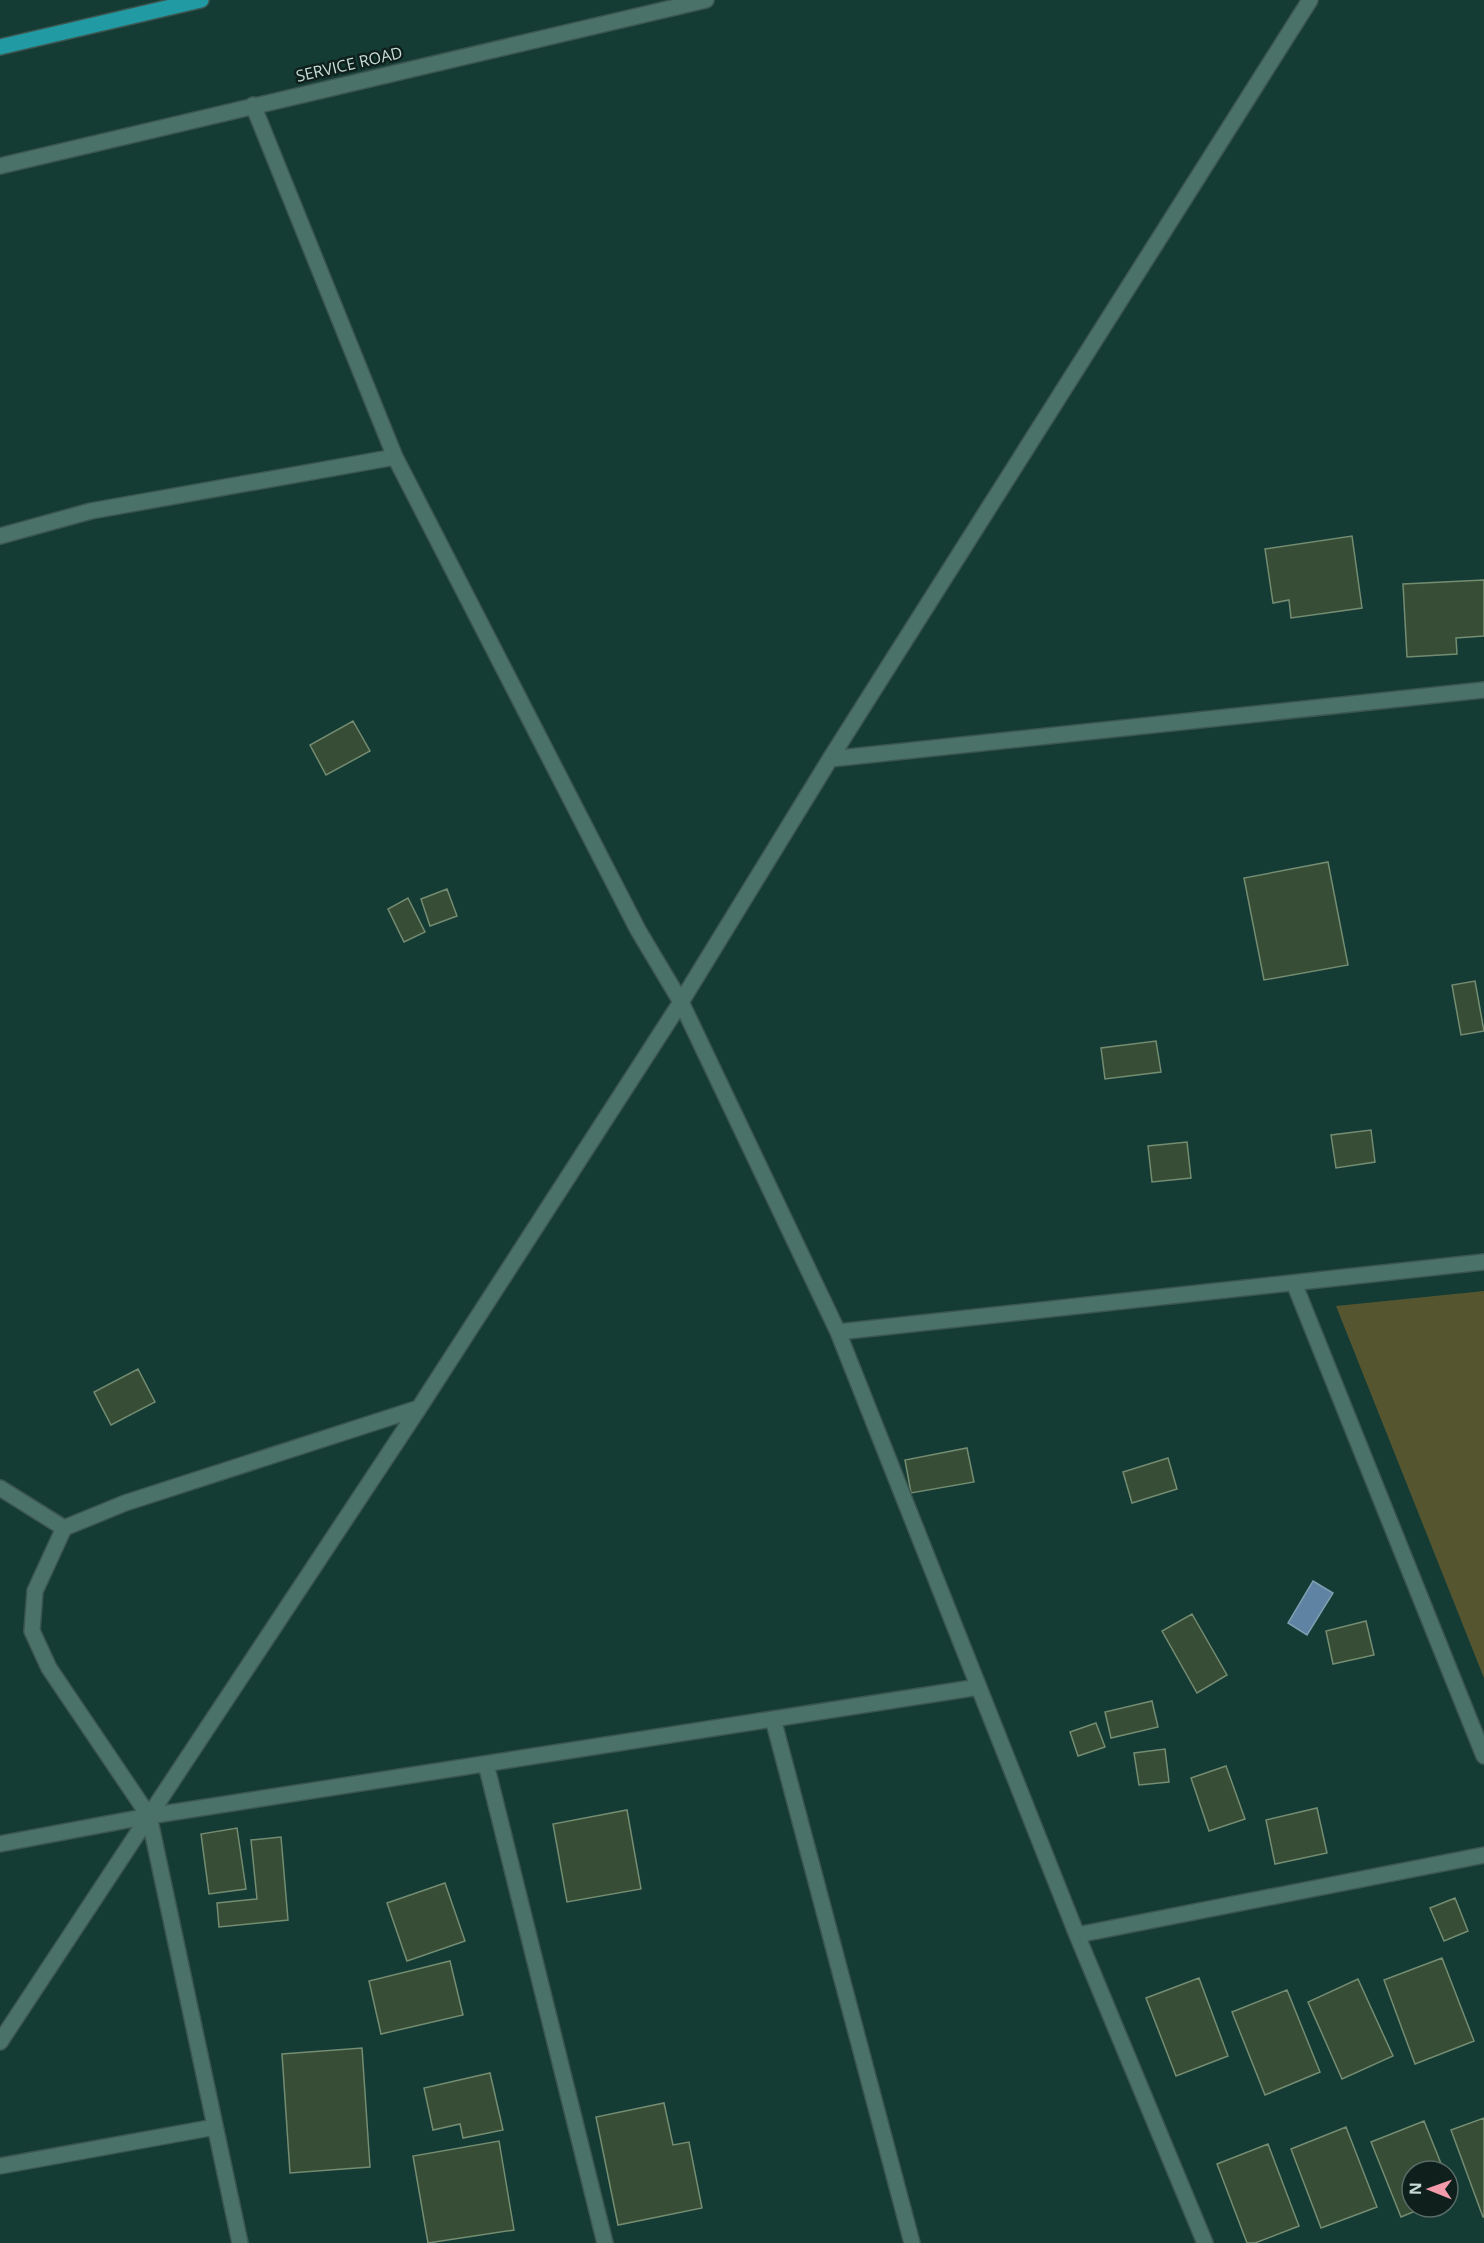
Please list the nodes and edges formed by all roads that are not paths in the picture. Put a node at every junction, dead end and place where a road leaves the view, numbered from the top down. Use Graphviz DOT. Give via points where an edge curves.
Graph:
graph roads {
  1 [pos="201,0"];
  2 [pos="706,0"];
  3 [pos="1310,0"];
  4 [pos="0,47"];
  5 [pos="253,105"];
  6 [pos="0,166"];
  7 [pos="395,457"];
  8 [pos="0,536"];
  9 [pos="1484,690"];
  10 [pos="830,759"];
  11 [pos="681,1002"];
  12 [pos="1484,1262"];
  13 [pos="1294,1283"];
  14 [pos="838,1332"];
  15 [pos="419,1408"];
  16 [pos="0,1488"];
  17 [pos="64,1528"];
  18 [pos="980,1687"];
  19 [pos="773,1719"];
  20 [pos="1484,1756"];
  21 [pos="486,1764"];
  22 [pos="149,1816"];
  23 [pos="0,1844"];
  24 [pos="1484,1855"];
  25 [pos="1077,1935"];
  26 [pos="0,2042"];
  27 [pos="215,2127"];
  28 [pos="0,2166"];
  29 [pos="240,2243"];
  30 [pos="605,2243"];
  31 [pos="912,2243"];
  32 [pos="1205,2243"];
  1 -- 4 [label="main road"];
  2 -- 5 [label="street, SERVICE ROAD"];
  3 -- 10 [label="street"];
  5 -- 6 [label="street, SERVICE ROAD"];
  5 -- 7 [label="street"];
  7 -- 8 [label="street" via="91,511"];
  7 -- 11 [label="street" via="639,930"];
  9 -- 10 [label="street"];
  10 -- 11 [label="street"];
  11 -- 14 [label="street"];
  11 -- 15 [label="street"];
  12 -- 13 [label="street"];
  13 -- 14 [label="street"];
  13 -- 20 [label="street"];
  14 -- 18 [label="street"];
  15 -- 17 [label="street" via="125,1503"];
  15 -- 22 [label="street"];
  16 -- 17 [label="street"];
  17 -- 22 [label="street" via="34,1592 32,1631 49,1668"];
  18 -- 19 [label="street"];
  18 -- 25 [label="street"];
  19 -- 21 [label="street"];
  19 -- 31 [label="street"];
  21 -- 22 [label="street"];
  21 -- 30 [label="street"];
  22 -- 23 [label="street"];
  22 -- 26 [label="street"];
  22 -- 27 [label="street"];
  24 -- 25 [label="street"];
  25 -- 32 [label="street"];
  27 -- 28 [label="street"];
  27 -- 29 [label="street"];
}
